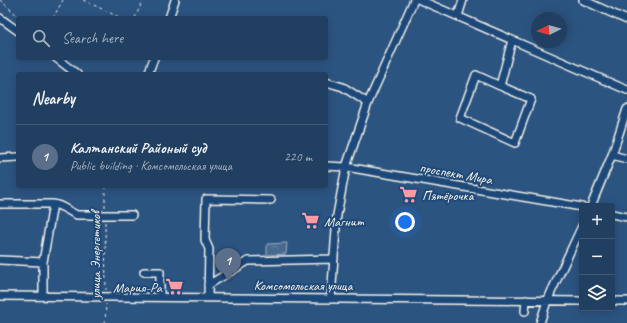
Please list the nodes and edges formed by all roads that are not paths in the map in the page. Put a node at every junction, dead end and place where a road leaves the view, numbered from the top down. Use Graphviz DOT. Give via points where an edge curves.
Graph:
graph roads {
  1 [pos="175,0"];
  2 [pos="414,0"];
  3 [pos="420,0"];
  4 [pos="464,0"];
  5 [pos="583,0"];
  6 [pos="170,16"];
  7 [pos="458,16"];
  8 [pos="0,18"];
  9 [pos="627,20"];
  10 [pos="16,30"];
  11 [pos="512,40"];
  12 [pos="59,60"];
  13 [pos="153,60"];
  14 [pos="74,72"];
  15 [pos="149,72"];
  16 [pos="328,83"];
  17 [pos="500,86"];
  18 [pos="627,90"];
  19 [pos="368,103"];
  20 [pos="627,110"];
  21 [pos="612,155"];
  22 [pos="16,157"];
  23 [pos="0,158"];
  24 [pos="627,159"];
  25 [pos="328,166"];
  26 [pos="346,167"];
  27 [pos="271,200"];
  28 [pos="592,203"];
  29 [pos="0,204"];
  30 [pos="53,204"];
  31 [pos="579,207"];
  32 [pos="132,215"];
  33 [pos="615,215"];
  34 [pos="627,217"];
  35 [pos="579,232"];
  36 [pos="334,259"];
  37 [pos="0,260"];
  38 [pos="43,262"];
  39 [pos="144,272"];
  40 [pos="208,285"];
  41 [pos="0,296"];
  42 [pos="43,296"];
  43 [pos="160,297"];
  44 [pos="208,298"];
  45 [pos="331,299"];
  46 [pos="526,300"];
  47 [pos="627,300"];
  48 [pos="547,301"];
  49 [pos="579,301"];
  50 [pos="615,301"];
  51 [pos="525,311"];
  52 [pos="540,323"];
  1 -- 6 [label="street"];
  2 -- 19 [label="street"];
  3 -- 7 [label="street"];
  4 -- 7 [label="street"];
  5 -- 9 [label="street"];
  7 -- 11 [label="street"];
  8 -- 10 [label="street"];
  11 -- 17 [label="street"];
  11 -- 18 [label="street"];
  12 -- 14 [label="street"];
  13 -- 15 [label="street"];
  16 -- 19 [label="street" via="343,87"];
  17 -- 17 [label="street" via="476,76 460,118 515,143 531,99"];
  19 -- 26 [label="street"];
  20 -- 21 [label="street"];
  21 -- 24 [label="street"];
  21 -- 28 [label="street"];
  22 -- 23 [label="street"];
  25 -- 26 [label="street, проспект Мира"];
  26 -- 31 [label="street, проспект Мира"];
  26 -- 36 [label="street" via="337,215"];
  27 -- 40 [label="street" via="206,199"];
  29 -- 30 [label="street"];
  30 -- 32 [label="street" via="77,215"];
  30 -- 38 [label="street"];
  33 -- 34 [label="street"];
  35 -- 48 [label="street"];
  36 -- 40 [label="street" via="248,261"];
  36 -- 45 [label="street"];
  37 -- 38 [label="street"];
  38 -- 42 [label="street"];
  39 -- 43 [label="street" via="160,272"];
  40 -- 44 [label="street"];
  41 -- 42 [label="street, Комсомольская улица"];
  42 -- 43 [label="street, Комсомольская улица"];
  43 -- 44 [label="street, Комсомольская улица"];
  44 -- 45 [label="street, Комсомольская улица"];
  45 -- 46 [label="street, Комсомольская улица"];
  46 -- 48 [label="street, Комсомольская улица"];
  46 -- 51 [label="street"];
  47 -- 50 [label="street"];
  48 -- 49 [label="street, Комсомольская улица"];
  48 -- 52 [label="street"];
}
